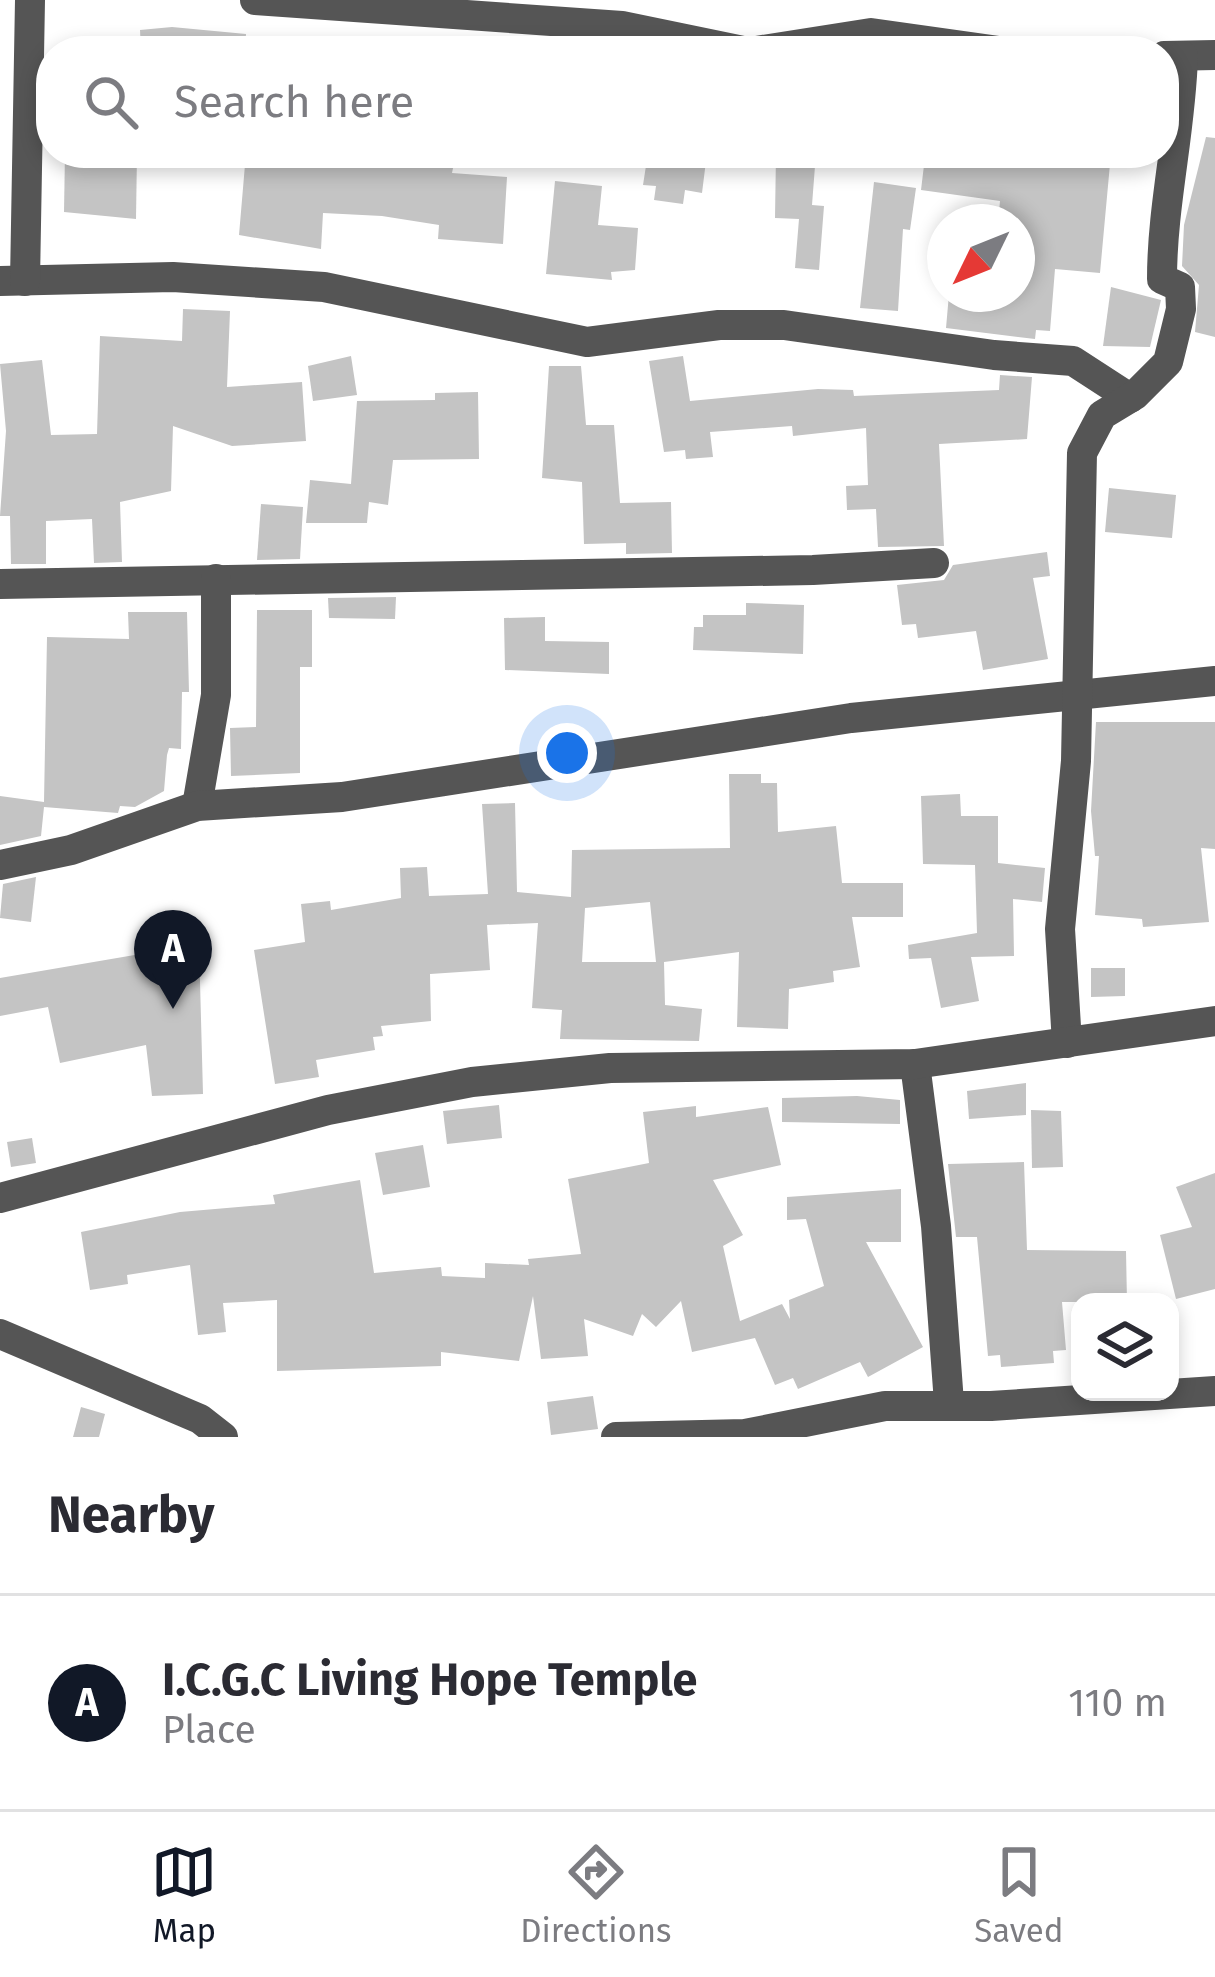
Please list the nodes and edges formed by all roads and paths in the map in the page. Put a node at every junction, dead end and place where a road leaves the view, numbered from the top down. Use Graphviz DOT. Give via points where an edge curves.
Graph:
graph roads {
  1 [pos="30,0"];
  2 [pos="255,0"];
  3 [pos="670,36"];
  4 [pos="852,36"];
  5 [pos="892,36"];
  6 [pos="1215,55"];
  7 [pos="1179,56"];
  8 [pos="1179,108"];
  9 [pos="1179,138"];
  10 [pos="1174,168"];
  11 [pos="12,281"];
  12 [pos="1130,398"];
  13 [pos="934,563"];
  14 [pos="216,579"];
  15 [pos="0,584"];
  16 [pos="1215,681"];
  17 [pos="1076,695"];
  18 [pos="197,806"];
  19 [pos="0,865"];
  20 [pos="1215,1021"];
  21 [pos="1067,1043"];
  22 [pos="915,1064"];
  23 [pos="0,1198"];
  24 [pos="0,1334"];
  25 [pos="1215,1391"];
  26 [pos="949,1403"];
  27 [pos="223,1437"];
  28 [pos="616,1437"];
  1 -- 11 [label="street"];
  2 -- 3 [label="street"];
  4 -- 5 [label="street"];
  6 -- 7 [label="street"];
  8 -- 9 [label="street"];
  10 -- 12 [label="street" via="1162,279 1180,287 1181,309 1168,362"];
  11 -- 12 [label="street" via="173,277 324,287 587,342 719,325 827,329 1072,361"];
  12 -- 17 [label="street" via="1102,415 1082,453"];
  13 -- 14 [label="street"];
  14 -- 15 [label="street"];
  14 -- 18 [label="street" via="216,695"];
  16 -- 17 [label="street"];
  17 -- 18 [label="street" via="851,718 342,796"];
  17 -- 21 [label="street" via="1060,929"];
  18 -- 19 [label="street" via="71,850"];
  20 -- 21 [label="street"];
  21 -- 22 [label="street"];
  22 -- 23 [label="street" via="610,1068 472,1082 328,1110"];
  22 -- 26 [label="street"];
  24 -- 27 [label="street" via="200,1419"];
  25 -- 26 [label="street"];
  26 -- 28 [label="street" via="885,1406 745,1435"];
}
